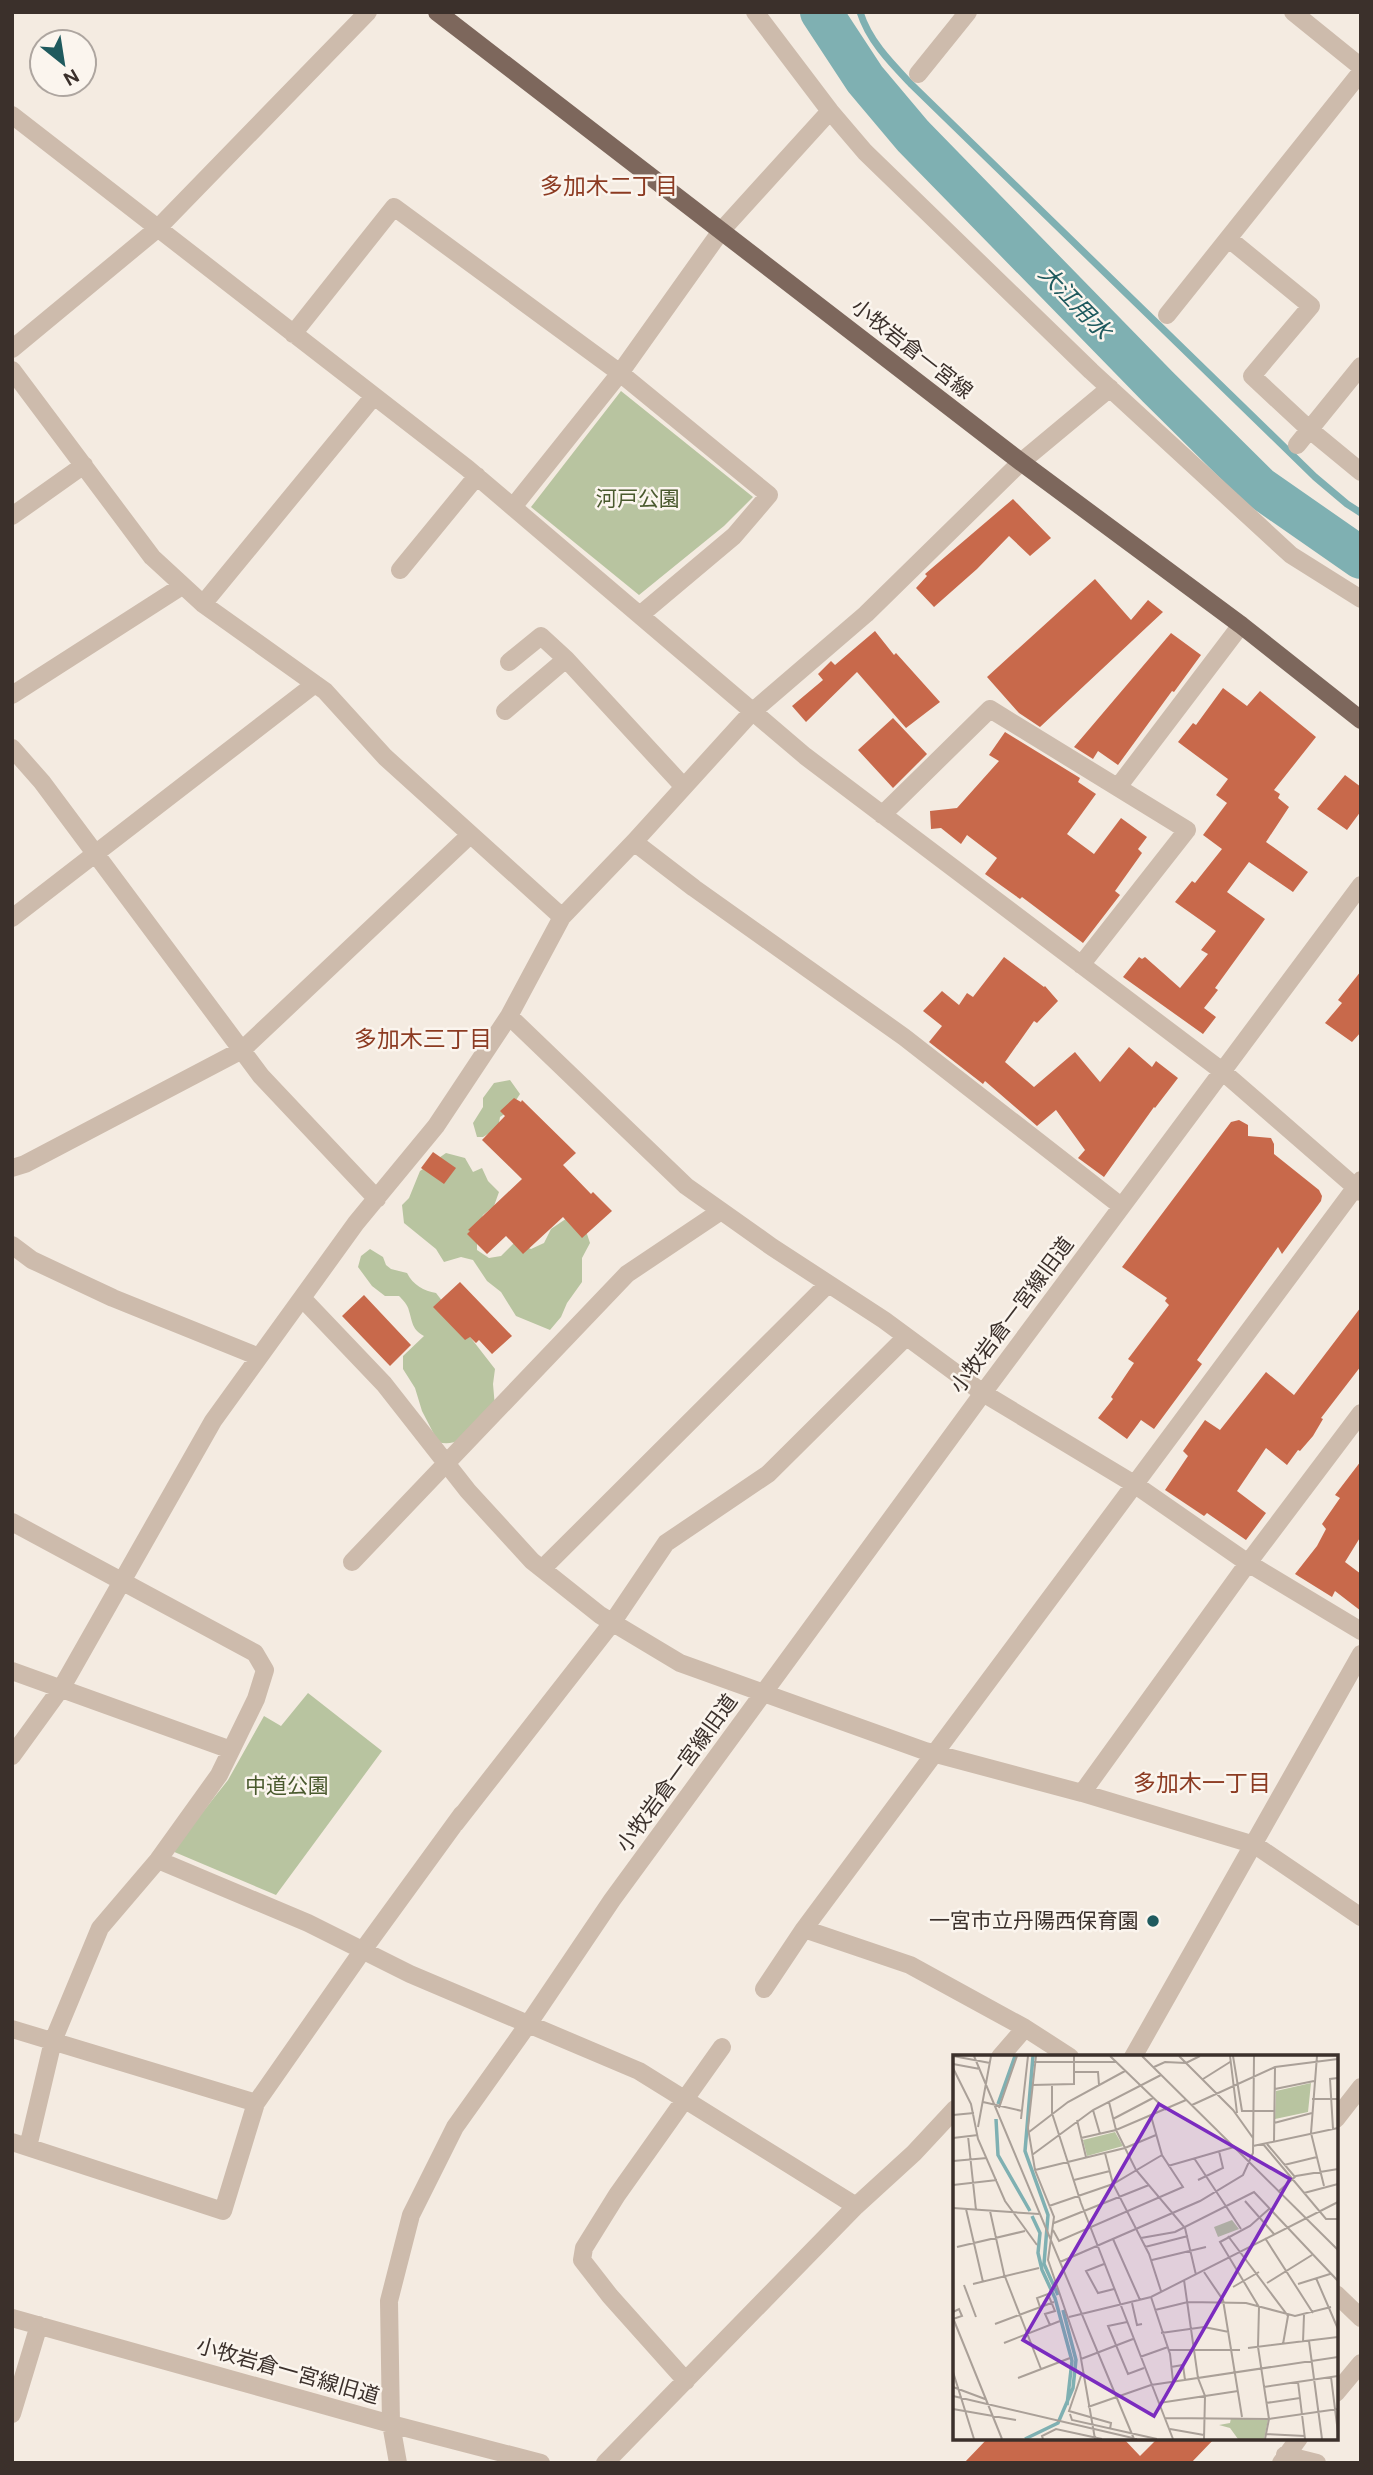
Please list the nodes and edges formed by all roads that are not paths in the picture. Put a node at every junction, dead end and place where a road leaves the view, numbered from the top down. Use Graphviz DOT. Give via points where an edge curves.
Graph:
graph roads {
  1 [pos="368,12"];
  2 [pos="437,12"];
  3 [pos="968,12"];
  4 [pos="1293,12"];
  5 [pos="760,16"];
  6 [pos="1361,70"];
  7 [pos="918,74"];
  8 [pos="830,111"];
  9 [pos="15,120"];
  10 [pos="157,229"];
  11 [pos="721,231"];
  12 [pos="1229,239"];
  13 [pos="1167,315"];
  14 [pos="293,334"];
  15 [pos="12,349"];
  16 [pos="1361,366"];
  17 [pos="12,370"];
  18 [pos="620,373"];
  19 [pos="1110,388"];
  20 [pos="374,396"];
  21 [pos="1310,430"];
  22 [pos="1297,445"];
  23 [pos="1021,462"];
  24 [pos="84,465"];
  25 [pos="1361,472"];
  26 [pos="477,476"];
  27 [pos="513,507"];
  28 [pos="12,516"];
  29 [pos="400,570"];
  30 [pos="182,586"];
  31 [pos="1361,599"];
  32 [pos="203,604"];
  33 [pos="640,615"];
  34 [pos="1241,625"];
  35 [pos="566,659"];
  36 [pos="509,662"];
  37 [pos="315,684"];
  38 [pos="12,695"];
  39 [pos="505,711"];
  40 [pos="752,712"];
  41 [pos="1361,720"];
  42 [pos="12,748"];
  43 [pos="1118,787"];
  44 [pos="684,788"];
  45 [pos="882,814"];
  46 [pos="470,835"];
  47 [pos="634,842"];
  48 [pos="96,855"];
  49 [pos="1361,885"];
  50 [pos="562,917"];
  51 [pos="12,918"];
  52 [pos="1081,965"];
  53 [pos="509,1016"];
  54 [pos="242,1050"];
  55 [pos="1222,1071"];
  56 [pos="12,1168"];
  57 [pos="1359,1186"];
  58 [pos="377,1199"];
  59 [pos="1121,1206"];
  60 [pos="721,1211"];
  61 [pos="12,1245"];
  62 [pos="828,1284"];
  63 [pos="302,1298"];
  64 [pos="906,1337"];
  65 [pos="260,1357"];
  66 [pos="982,1393"];
  67 [pos="1361,1413"];
  68 [pos="446,1465"];
  69 [pos="1134,1484"];
  70 [pos="12,1522"];
  71 [pos="352,1562"];
  72 [pos="1248,1563"];
  73 [pos="542,1569"];
  74 [pos="122,1582"];
  75 [pos="612,1623"];
  76 [pos="1361,1631"];
  77 [pos="1361,1654"];
  78 [pos="12,1671"];
  79 [pos="62,1687"];
  80 [pos="762,1694"];
  81 [pos="232,1749"];
  82 [pos="936,1754"];
  83 [pos="12,1756"];
  84 [pos="1082,1793"];
  85 [pos="1255,1845"];
  86 [pos="158,1860"];
  87 [pos="1361,1917"];
  88 [pos="804,1929"];
  89 [pos="363,1950"];
  90 [pos="764,1989"];
  91 [pos="529,2023"];
  92 [pos="1025,2028"];
  93 [pos="12,2029"];
  94 [pos="53,2041"];
  95 [pos="722,2047"];
  96 [pos="1002,2055"];
  97 [pos="1067,2055"];
  98 [pos="1134,2055"];
  99 [pos="1361,2087"];
  100 [pos="684,2100"];
  101 [pos="256,2103"];
  102 [pos="953,2111"];
  103 [pos="1338,2116"];
  104 [pos="20,2145"];
  105 [pos="856,2206"];
  106 [pos="1338,2296"];
  107 [pos="12,2318"];
  108 [pos="1361,2318"];
  109 [pos="39,2325"];
  110 [pos="1361,2363"];
  111 [pos="685,2381"];
  112 [pos="1338,2391"];
  113 [pos="12,2414"];
  114 [pos="391,2424"];
  115 [pos="1297,2440"];
  116 [pos="1283,2459"];
  117 [pos="398,2463"];
  118 [pos="541,2463"];
  119 [pos="605,2463"];
  120 [pos="1317,2463"];
  1 -- 10 [label="street"];
  2 -- 11 [label="main road, 小牧岩倉一宮線"];
  3 -- 7 [label="street"];
  4 -- 6 [label="street"];
  5 -- 8 [label="street"];
  6 -- 12 [label="street"];
  8 -- 11 [label="street"];
  8 -- 19 [label="street" via="865,152"];
  9 -- 10 [label="street"];
  10 -- 14 [label="street"];
  10 -- 15 [label="street"];
  11 -- 18 [label="street"];
  11 -- 23 [label="main road, 小牧岩倉一宮線"];
  12 -- 13 [label="street"];
  12 -- 21 [label="street" via="1311,306 1252,376"];
  14 -- 18 [label="street" via="394,206"];
  14 -- 20 [label="street"];
  16 -- 21 [label="street"];
  17 -- 24 [label="street"];
  18 -- 27 [label="street"];
  18 -- 33 [label="street" via="769,495 734,536"];
  19 -- 23 [label="street"];
  19 -- 31 [label="street" via="1292,555"];
  20 -- 26 [label="street"];
  20 -- 32 [label="street"];
  21 -- 22 [label="street"];
  21 -- 25 [label="street"];
  23 -- 34 [label="main road, 小牧岩倉一宮線"];
  23 -- 40 [label="street" via="866,614"];
  24 -- 28 [label="street"];
  24 -- 30 [label="street" via="152,557"];
  26 -- 27 [label="street"];
  26 -- 29 [label="street"];
  27 -- 33 [label="street"];
  30 -- 32 [label="street"];
  30 -- 38 [label="street"];
  32 -- 37 [label="street"];
  33 -- 40 [label="street"];
  34 -- 41 [label="main road, 小牧岩倉一宮線"];
  34 -- 43 [label="street"];
  35 -- 36 [label="street" via="541,636"];
  35 -- 39 [label="street"];
  35 -- 44 [label="street"];
  37 -- 46 [label="street"];
  37 -- 48 [label="street"];
  40 -- 44 [label="street"];
  40 -- 45 [label="street"];
  42 -- 48 [label="street"];
  43 -- 45 [label="street" via="990,709"];
  43 -- 52 [label="street" via="1187,830"];
  44 -- 47 [label="street"];
  45 -- 52 [label="street"];
  46 -- 50 [label="street"];
  46 -- 54 [label="street"];
  47 -- 50 [label="street"];
  47 -- 59 [label="street" via="904,1037"];
  48 -- 51 [label="street"];
  48 -- 54 [label="street"];
  49 -- 55 [label="street, 小牧岩倉一宮線旧道"];
  50 -- 53 [label="street"];
  52 -- 55 [label="street"];
  53 -- 58 [label="street" via="436,1126"];
  53 -- 60 [label="street" via="686,1186"];
  54 -- 56 [label="street"];
  54 -- 58 [label="street"];
  55 -- 57 [label="street"];
  55 -- 59 [label="street, 小牧岩倉一宮線旧道"];
  57 -- 69 [label="street"];
  58 -- 63 [label="street"];
  59 -- 66 [label="street, 小牧岩倉一宮線旧道"];
  60 -- 62 [label="street"];
  60 -- 68 [label="street" via="627,1274"];
  61 -- 65 [label="street" via="32,1260 113,1298"];
  62 -- 64 [label="street"];
  62 -- 73 [label="street"];
  63 -- 65 [label="street"];
  63 -- 68 [label="street" via="384,1384"];
  64 -- 66 [label="street"];
  64 -- 75 [label="street" via="768,1474 666,1543"];
  65 -- 74 [label="street" via="214,1422"];
  66 -- 69 [label="street"];
  66 -- 80 [label="street, 小牧岩倉一宮線旧道"];
  67 -- 72 [label="street"];
  68 -- 71 [label="street"];
  68 -- 73 [label="street"];
  69 -- 72 [label="street"];
  69 -- 82 [label="street"];
  70 -- 74 [label="street"];
  72 -- 76 [label="street"];
  72 -- 84 [label="street"];
  73 -- 75 [label="street"];
  74 -- 79 [label="street"];
  74 -- 81 [label="street" via="255,1653 265,1670"];
  75 -- 80 [label="street" via="680,1663"];
  75 -- 89 [label="street" via="462,1814"];
  77 -- 85 [label="street"];
  78 -- 79 [label="street"];
  79 -- 81 [label="street"];
  79 -- 83 [label="street"];
  80 -- 82 [label="street"];
  80 -- 91 [label="street, 小牧岩倉一宮線旧道"];
  81 -- 86 [label="street" via="219,1775"];
  82 -- 84 [label="street"];
  82 -- 88 [label="street"];
  84 -- 85 [label="street"];
  85 -- 87 [label="street"];
  85 -- 98 [label="street"];
  86 -- 89 [label="street"];
  86 -- 94 [label="street" via="100,1928"];
  88 -- 90 [label="street"];
  88 -- 92 [label="street" via="910,1965"];
  89 -- 91 [label="street"];
  89 -- 101 [label="street"];
  91 -- 100 [label="street" via="639,2071"];
  91 -- 114 [label="street, 小牧岩倉一宮線旧道" via="455,2127 411,2215 389,2301"];
  92 -- 96 [label="street"];
  92 -- 97 [label="street"];
  93 -- 94 [label="street"];
  94 -- 101 [label="street"];
  94 -- 104 [label="street"];
  95 -- 100 [label="street"];
  99 -- 103 [label="street"];
  100 -- 105 [label="street"];
  100 -- 111 [label="street" via="584,2248 582,2260"];
  101 -- 104 [label="street" via="223,2211"];
  102 -- 105 [label="street"];
  105 -- 111 [label="street"];
  106 -- 108 [label="street"];
  107 -- 109 [label="street, 小牧岩倉一宮線旧道"];
  109 -- 113 [label="street"];
  109 -- 114 [label="street, 小牧岩倉一宮線旧道"];
  110 -- 112 [label="street"];
  111 -- 119 [label="street"];
  114 -- 117 [label="street"];
  114 -- 118 [label="street"];
  115 -- 116 [label="street"];
  116 -- 120 [label="street"];
}
